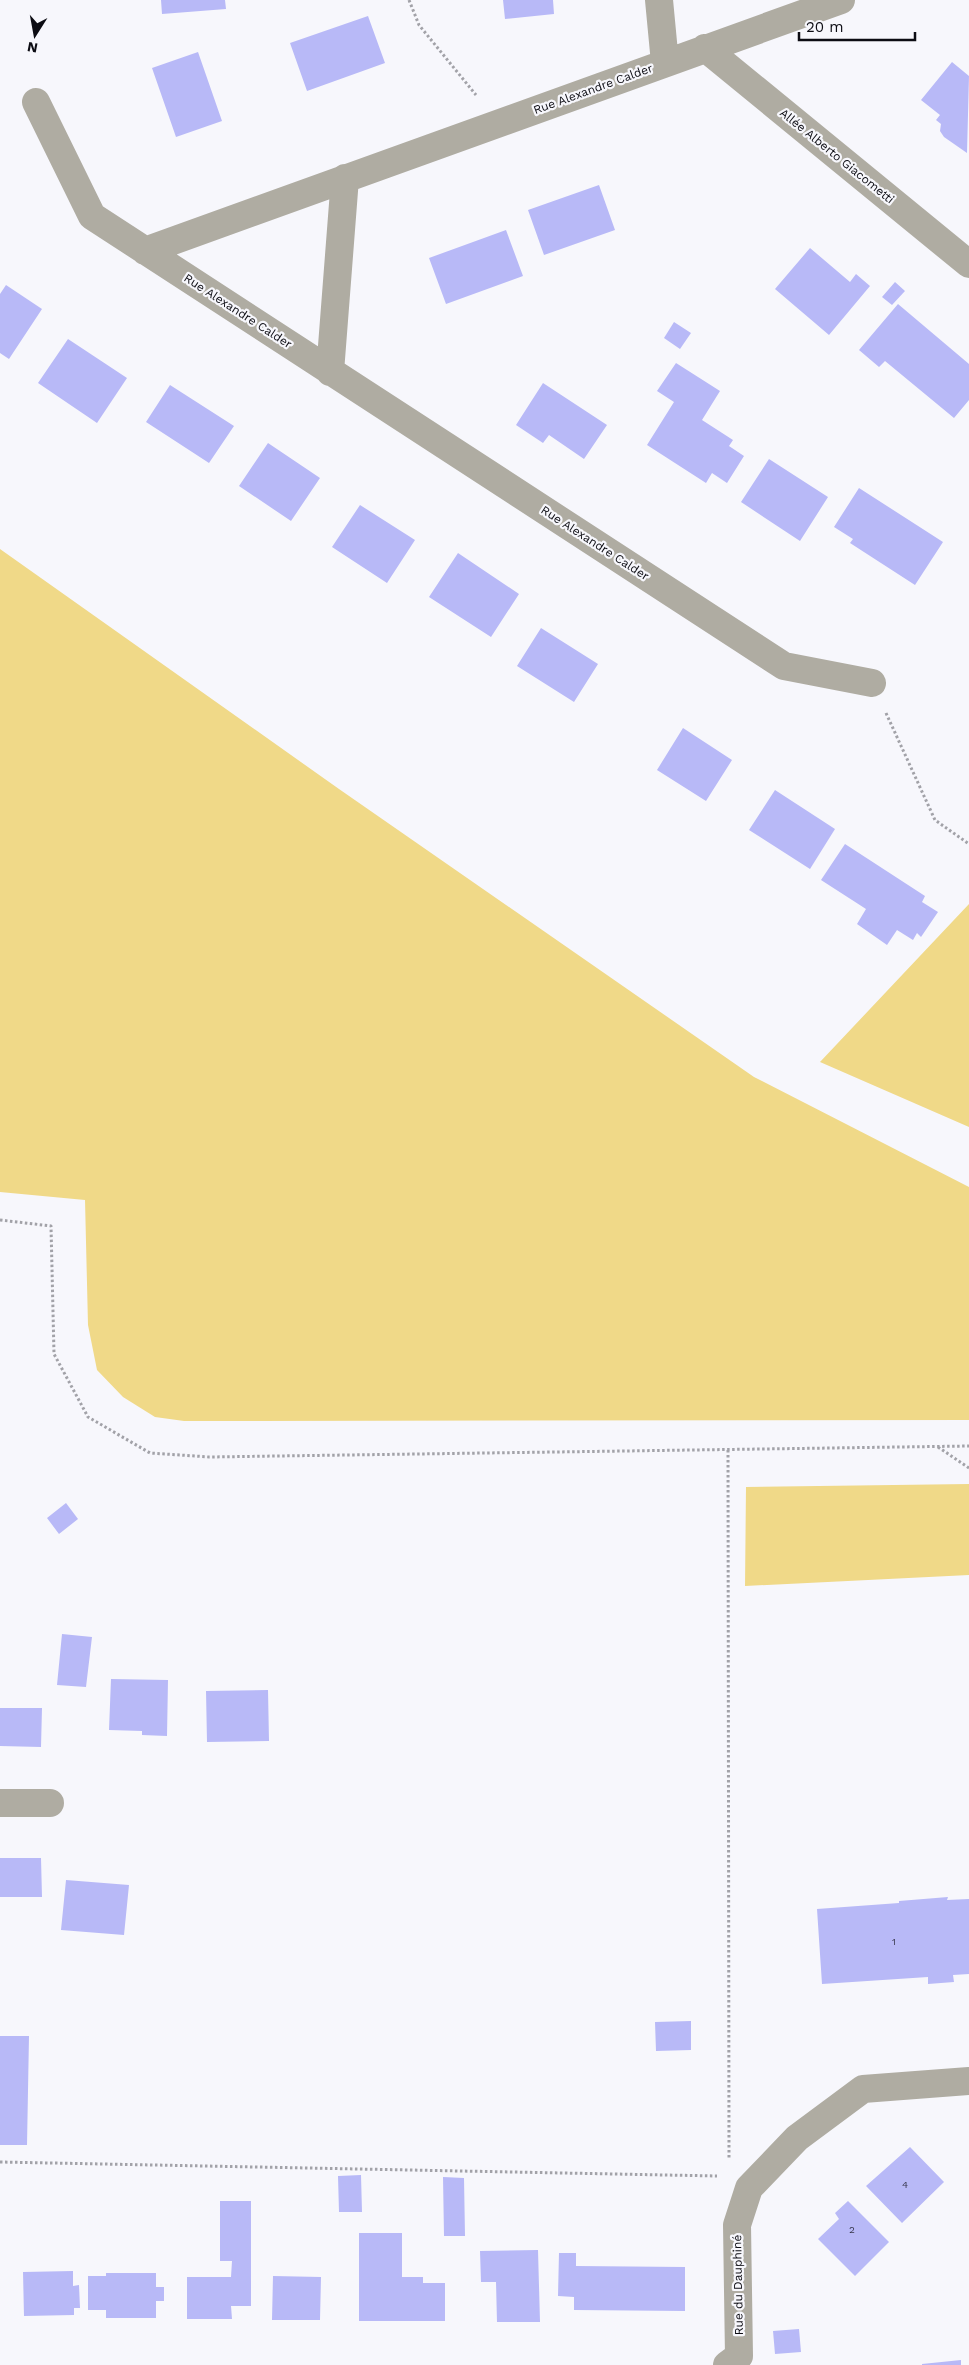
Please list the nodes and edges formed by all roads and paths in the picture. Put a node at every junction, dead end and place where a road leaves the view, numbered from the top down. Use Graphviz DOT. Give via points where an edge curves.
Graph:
graph roads {
  1 [pos="409,0"];
  2 [pos="659,0"];
  3 [pos="841,0"];
  4 [pos="705,48"];
  5 [pos="665,62"];
  6 [pos="36,102"];
  7 [pos="498,123"];
  8 [pos="345,178"];
  9 [pos="146,251"];
  10 [pos="969,264"];
  11 [pos="330,372"];
  12 [pos="872,683"];
  13 [pos="969,844"];
  14 [pos="0,1220"];
  15 [pos="938,1446"];
  16 [pos="969,1446"];
  17 [pos="728,1450"];
  18 [pos="969,1468"];
  19 [pos="0,1803"];
  20 [pos="50,1804"];
  21 [pos="969,2081"];
  22 [pos="0,2162"];
  23 [pos="739,2182"];
  24 [pos="727,2365"];
  1 -- 7 [label="path" via="419,25"];
  2 -- 5 [label="street"];
  3 -- 4 [label="street, Rue Alexandre Calder"];
  4 -- 5 [label="street, Rue Alexandre Calder"];
  4 -- 10 [label="street, Allée Alberto Giacometti"];
  5 -- 7 [label="street, Rue Alexandre Calder"];
  6 -- 9 [label="street, Rue Alexandre Calder" via="92,216"];
  7 -- 8 [label="street, Rue Alexandre Calder"];
  8 -- 9 [label="street, Rue Alexandre Calder"];
  8 -- 11 [label="street"];
  9 -- 11 [label="street, Rue Alexandre Calder"];
  11 -- 12 [label="street, Rue Alexandre Calder" via="784,666"];
  12 -- 13 [label="path" via="935,820"];
  14 -- 17 [label="path" via="51,1226 54,1354 88,1417 150,1453 210,1457"];
  15 -- 16 [label="path"];
  15 -- 17 [label="path"];
  15 -- 18 [label="path"];
  17 -- 23 [label="path"];
  19 -- 20 [label="street"];
  21 -- 23 [label="street, Rue du Dauphiné" via="863,2089"];
  22 -- 23 [label="path" via="447,2169"];
  23 -- 24 [label="street, Rue du Dauphiné" via="739,2356"];
}
